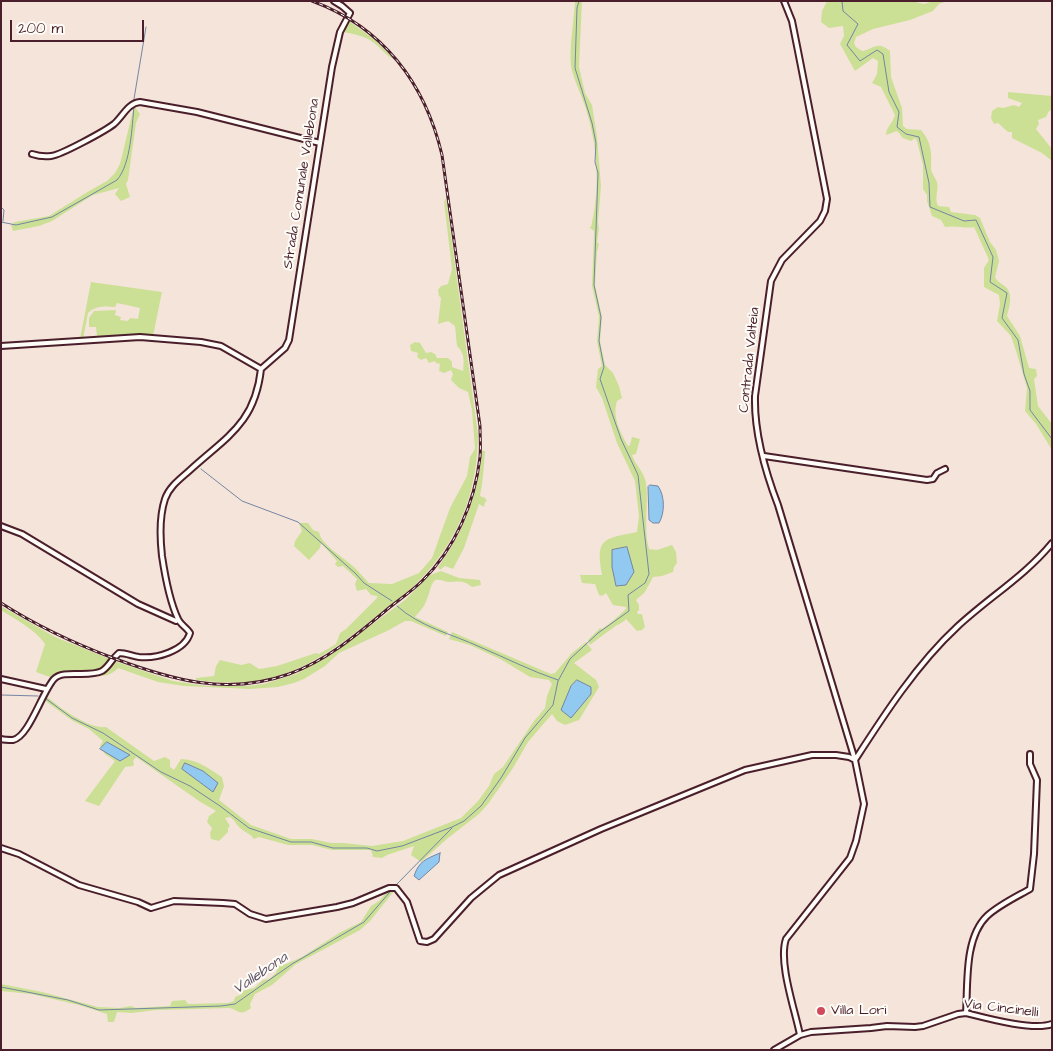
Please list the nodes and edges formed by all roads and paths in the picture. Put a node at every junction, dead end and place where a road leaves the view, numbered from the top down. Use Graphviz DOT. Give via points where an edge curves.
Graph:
graph roads {
  1 [pos="334,1"];
  2 [pos="784,1"];
  3 [pos="320,143"];
  4 [pos="32,154"];
  5 [pos="1,346"];
  6 [pos="261,369"];
  7 [pos="764,456"];
  8 [pos="945,469"];
  9 [pos="1,526"];
  10 [pos="1052,543"];
  11 [pos="178,619"];
  12 [pos="1,679"];
  13 [pos="46,689"];
  14 [pos="1,740"];
  15 [pos="1030,754"];
  16 [pos="855,760"];
  17 [pos="1,848"];
  18 [pos="966,1013"];
  19 [pos="1052,1024"];
  20 [pos="800,1035"];
  21 [pos="774,1050"];
  1 -- 3 [label="street, Strada Comunale Vallebona" via="350,13 336,43"];
  2 -- 7 [label="street, Contrada Valteia" via="792,21 827,199 820,221 782,260 771,281 754,396 756,430"];
  3 -- 4 [label="street" via="197,112 140,102 134,103 113,124 65,151 53,156"];
  3 -- 6 [label="street, Strada Comunale Vallebona" via="290,340"];
  5 -- 6 [label="street" via="140,337 201,342 222,346"];
  6 -- 11 [label="street" via="258,390 242,422 218,448 174,485 165,499 161,519 162,551"];
  7 -- 8 [label="street" via="927,480"];
  7 -- 16 [label="street, Contrada Valteia"];
  9 -- 11 [label="street" via="22,534 138,604 176,621"];
  10 -- 16 [label="street" via="946,638 887,710"];
  11 -- 13 [label="street" via="190,633 180,646 154,657 120,652 100,671 86,675 60,674"];
  12 -- 13 [label="street"];
  13 -- 14 [label="street" via="25,731 13,740"];
  15 -- 18 [label="street" via="1030,764 1037,780 1030,889 987,917 974,934"];
  16 -- 17 [label="street" via="836,755 812,755 745,770 601,829 499,875 471,898 434,939 426,942 420,941 407,902 394,888 353,903 266,918 250,914 235,904 174,902 151,908 79,886"];
  16 -- 20 [label="street, Contrada Valteia" via="864,811 850,858 783,947"];
  18 -- 19 [label="street, Via Cincinelli" via="1020,1025"];
  18 -- 20 [label="street, Via Cincinelli" via="923,1026 821,1030"];
  20 -- 21 [label="street, Via Cincinelli"];
}
